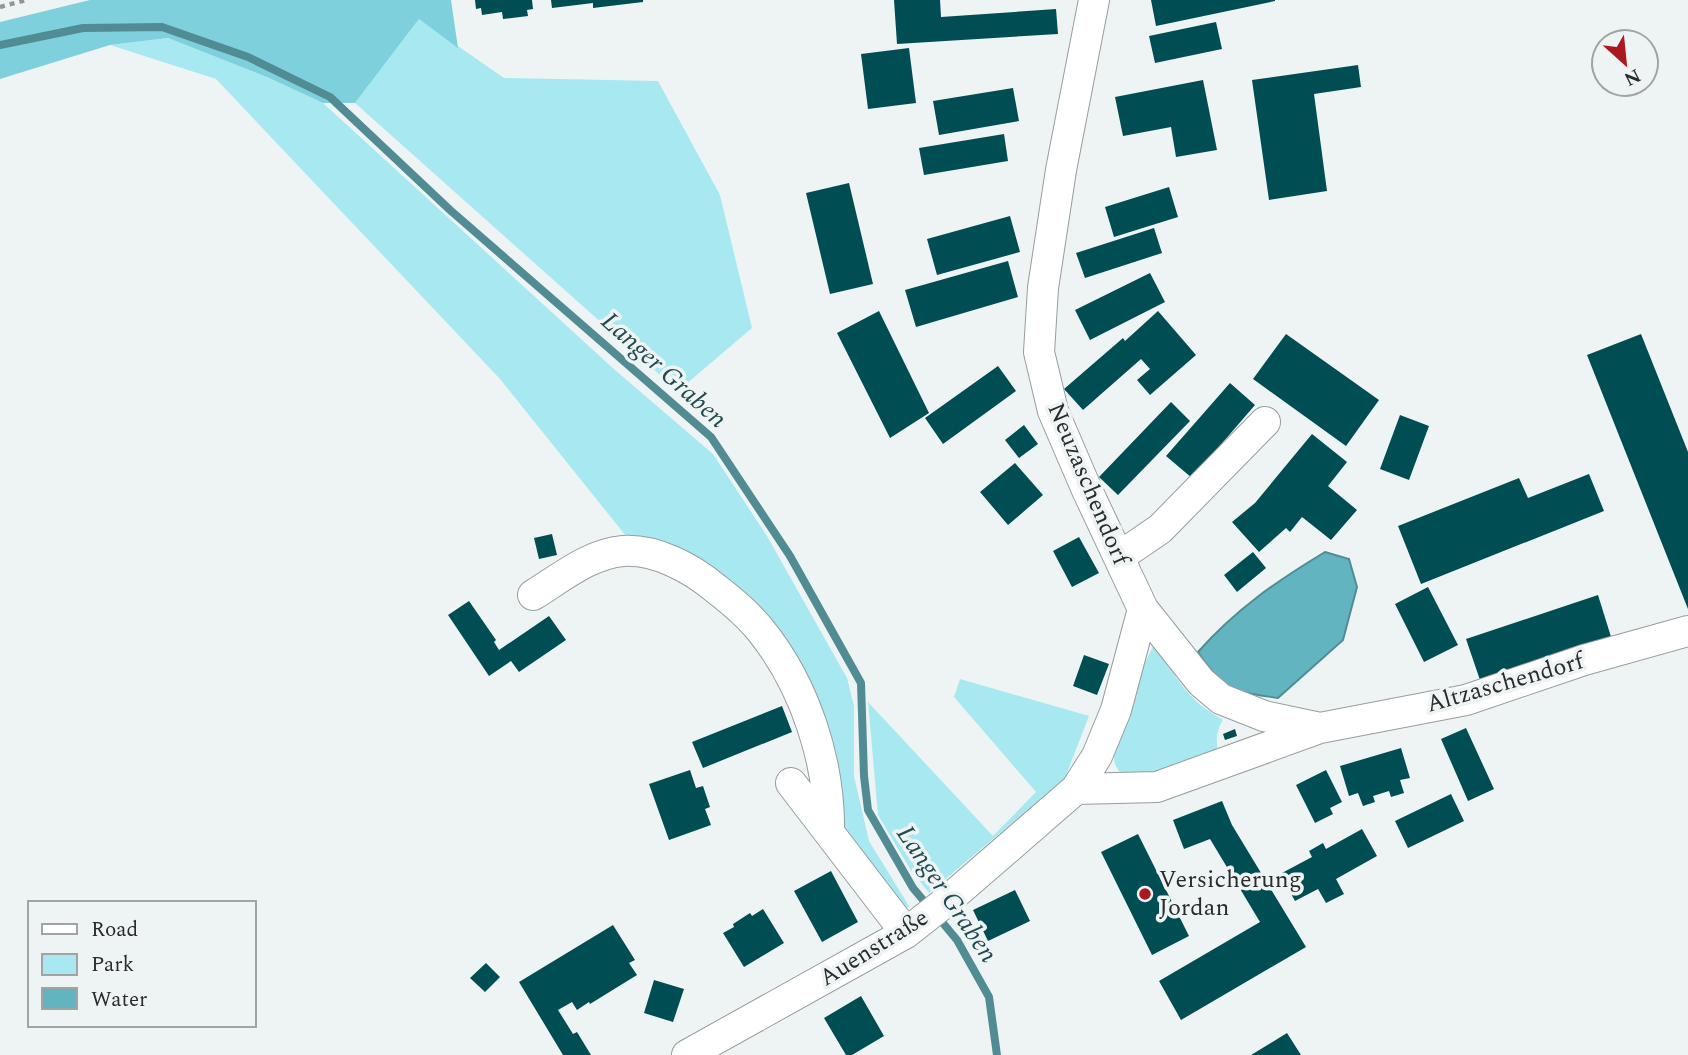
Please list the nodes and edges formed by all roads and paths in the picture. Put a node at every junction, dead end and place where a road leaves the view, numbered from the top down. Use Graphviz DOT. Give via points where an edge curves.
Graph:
graph roads {
  1 [pos="26,0"];
  2 [pos="1094,0"];
  3 [pos="0,8"];
  4 [pos="1265,422"];
  5 [pos="1119,557"];
  6 [pos="533,595"];
  7 [pos="1143,609"];
  8 [pos="1688,631"];
  9 [pos="1320,728"];
  10 [pos="790,783"];
  11 [pos="1076,789"];
  12 [pos="829,831"];
  13 [pos="913,928"];
  14 [pos="687,1055"];
  1 -- 3 [label="path"];
  2 -- 5 [label="street, Neuzaschendorf" via="1061,170 1043,288 1039,352 1053,411"];
  4 -- 5 [label="street" via="1160,529"];
  5 -- 7 [label="street, Neuzaschendorf"];
  6 -- 12 [label="street" via="589,561 626,551 679,564 701,576 762,632 799,695 825,772"];
  7 -- 9 [label="street, Altzaschendorf" via="1201,682 1221,699 1264,716"];
  7 -- 11 [label="street" via="1116,710"];
  8 -- 9 [label="street, Altzaschendorf" via="1466,700"];
  9 -- 11 [label="street, Altzaschendorf" via="1157,787"];
  10 -- 12 [label="street"];
  11 -- 13 [label="street, Auenstraße"];
  12 -- 13 [label="street"];
  13 -- 14 [label="street, Auenstraße"];
}
